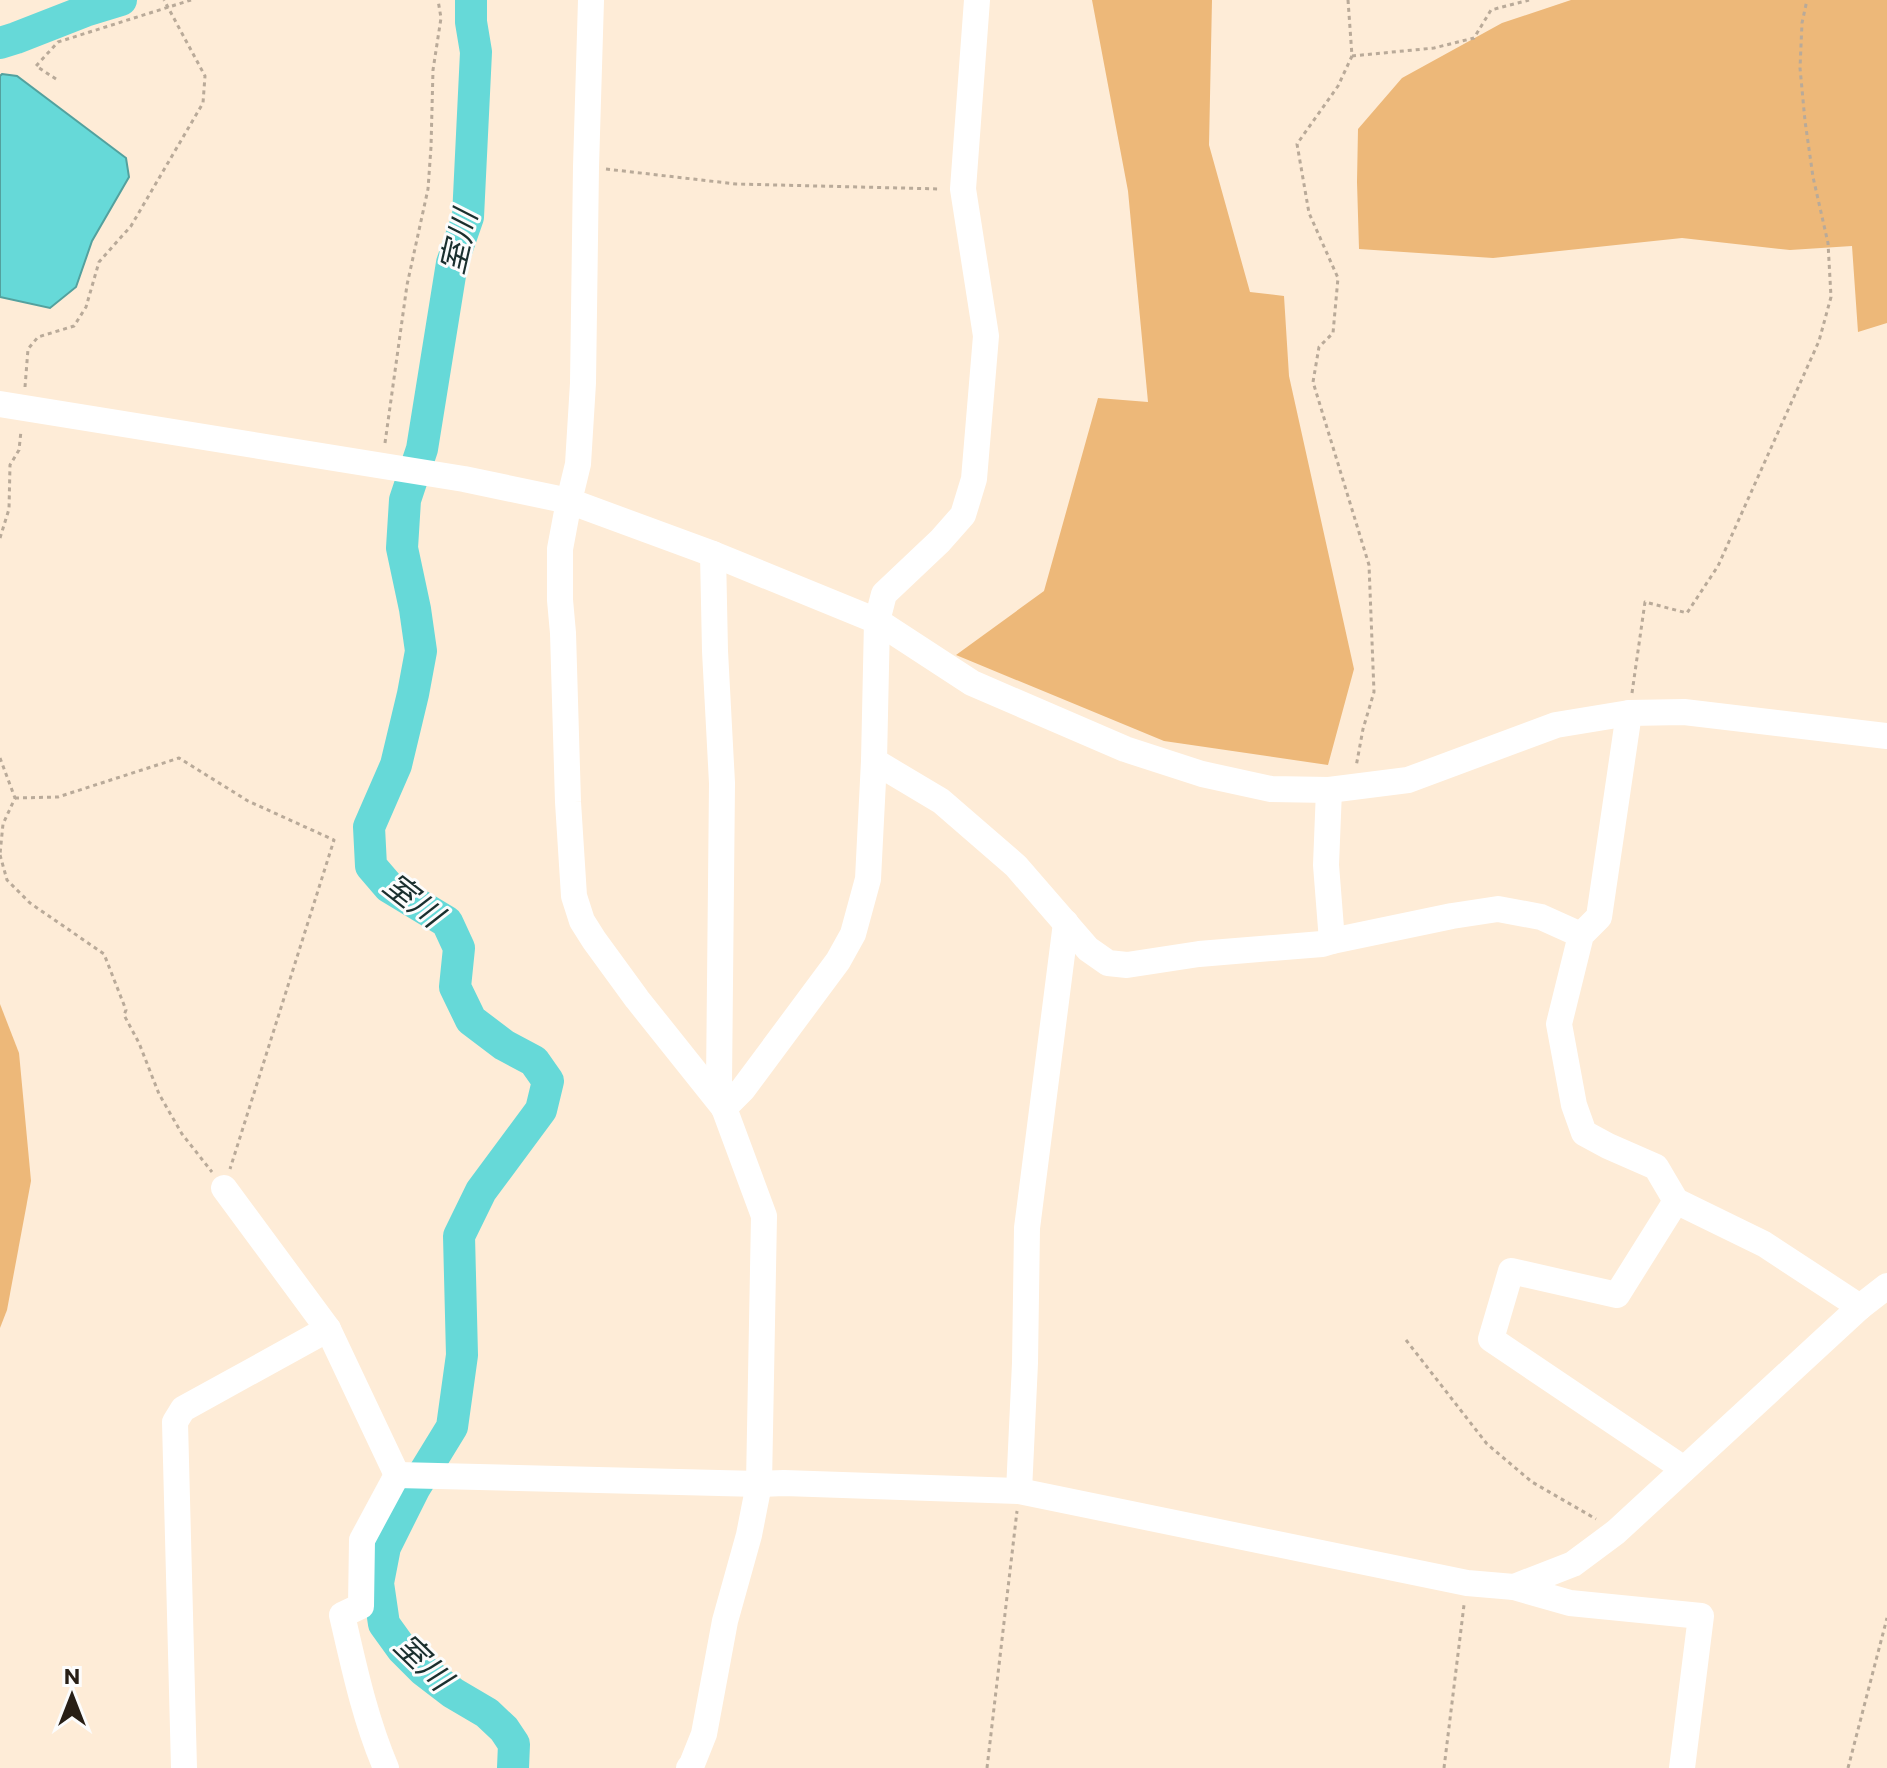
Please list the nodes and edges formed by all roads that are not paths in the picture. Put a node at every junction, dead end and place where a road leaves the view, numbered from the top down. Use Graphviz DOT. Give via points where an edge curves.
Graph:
graph roads {
  1 [pos="591,0"];
  2 [pos="977,0"];
  3 [pos="12,406"];
  4 [pos="569,501"];
  5 [pos="713,554"];
  6 [pos="877,621"];
  7 [pos="1629,713"];
  8 [pos="1887,736"];
  9 [pos="874,761"];
  10 [pos="1329,790"];
  11 [pos="1066,923"];
  12 [pos="1581,935"];
  13 [pos="1332,941"];
  14 [pos="724,1108"];
  15 [pos="224,1188"];
  16 [pos="1676,1201"];
  17 [pos="1887,1286"];
  18 [pos="1860,1307"];
  19 [pos="328,1329"];
  20 [pos="1684,1469"];
  21 [pos="397,1475"];
  22 [pos="759,1484"];
  23 [pos="1019,1491"];
  24 [pos="1514,1587"];
  25 [pos="184,1768"];
  26 [pos="386,1768"];
  27 [pos="689,1768"];
  28 [pos="1682,1768"];
  1 -- 4 [label="street" via="583,383 578,464"];
  2 -- 6 [label="street" via="963,189 986,336 974,479 963,515 884,594"];
  3 -- 4 [label="street" via="464,479"];
  4 -- 5 [label="street"];
  4 -- 14 [label="street" via="560,549 560,600 574,896 594,940"];
  5 -- 6 [label="street"];
  5 -- 14 [label="street" via="722,783 719,1083"];
  6 -- 9 [label="street"];
  6 -- 10 [label="street" via="972,683 1125,749 1271,789"];
  7 -- 8 [label="street" via="1684,712"];
  7 -- 10 [label="street" via="1556,725 1408,780"];
  7 -- 12 [label="street" via="1599,917"];
  9 -- 11 [label="street" via="941,801 1016,866"];
  9 -- 14 [label="street" via="868,879 853,934 838,961"];
  10 -- 13 [label="street" via="1326,865"];
  11 -- 13 [label="street" via="1108,963 1127,965"];
  11 -- 23 [label="street" via="1027,1228"];
  12 -- 13 [label="street" via="1541,917 1498,909"];
  12 -- 16 [label="street" via="1559,1024 1574,1105 1584,1133 1656,1167"];
  14 -- 22 [label="street" via="764,1216"];
  15 -- 19 [label="street"];
  16 -- 18 [label="street" via="1764,1244"];
  16 -- 20 [label="street" via="1617,1295 1511,1271 1491,1339"];
  17 -- 18 [label="street"];
  18 -- 20 [label="street"];
  19 -- 21 [label="street"];
  19 -- 25 [label="street" via="183,1409 175,1422"];
  20 -- 24 [label="street" via="1573,1564"];
  21 -- 22 [label="street"];
  21 -- 26 [label="street" via="362,1540 361,1606 342,1615 373,1738"];
  22 -- 23 [label="street"];
  22 -- 27 [label="street" via="704,1734"];
  23 -- 24 [label="street" via="1467,1583"];
  24 -- 28 [label="street" via="1570,1603 1701,1616"];
}
